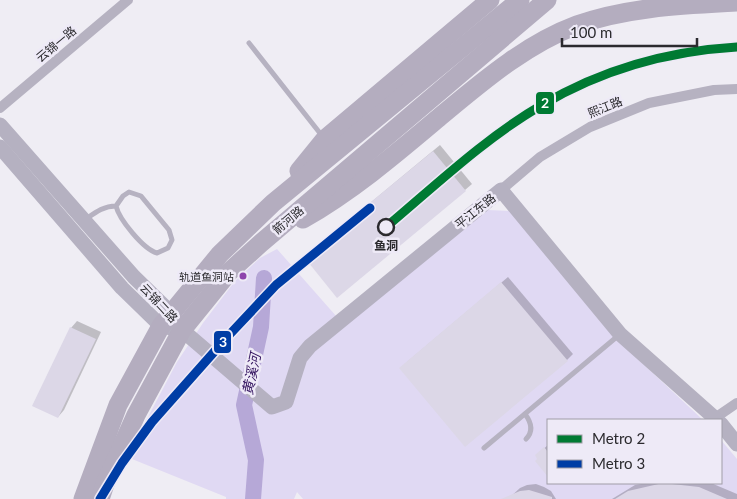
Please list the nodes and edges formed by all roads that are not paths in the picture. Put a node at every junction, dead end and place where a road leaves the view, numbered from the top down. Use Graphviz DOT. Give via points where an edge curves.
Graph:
graph roads {
  1 [pos="128,0"];
  2 [pos="490,0"];
  3 [pos="520,0"];
  4 [pos="547,0"];
  5 [pos="733,0"];
  6 [pos="737,1"];
  7 [pos="249,43"];
  8 [pos="737,89"];
  9 [pos="0,108"];
  10 [pos="0,126"];
  11 [pos="325,139"];
  12 [pos="0,147"];
  13 [pos="501,190"];
  14 [pos="273,203"];
  15 [pos="116,206"];
  16 [pos="84,220"];
  17 [pos="261,243"];
  18 [pos="166,320"];
  19 [pos="182,330"];
  20 [pos="620,334"];
  21 [pos="737,403"];
  22 [pos="525,414"];
  23 [pos="716,419"];
  24 [pos="720,419"];
  25 [pos="722,426"];
  26 [pos="526,439"];
  27 [pos="737,444"];
  28 [pos="484,448"];
  29 [pos="83,499"];
  30 [pos="100,499"];
  1 -- 9 [label="street, 云锦一路"];
  2 -- 11 [label="highway"];
  3 -- 14 [label="highway, 箭河路"];
  4 -- 17 [label="highway, 箭河路"];
  5 -- 6 [label="highway"];
  6 -- 17 [label="highway" via="607,16 547,39 500,68 355,186"];
  7 -- 11 [label="lane"];
  8 -- 13 [label="street, 熙江路" via="714,90 649,104 590,127 540,158"];
  10 -- 16 [label="street, 云锦二路"];
  11 -- 14 [label="highway"];
  12 -- 18 [label="street, 云锦二路" via="122,288"];
  13 -- 19 [label="street, 平江东路" via="310,346 300,358 286,402 272,407"];
  13 -- 20 [label="street, 平江东路"];
  14 -- 18 [label="highway, 箭河路" via="220,254"];
  15 -- 15 [label="lane" via="120,217 146,248 157,253 168,248 172,240 170,230 141,196 129,192"];
  15 -- 16 [label="lane" via="97,210"];
  16 -- 18 [label="street, 云锦二路" via="134,277"];
  17 -- 19 [label="highway, 箭河路" via="229,272"];
  18 -- 19 [label="street, 云锦二路"];
  18 -- 29 [label="highway, 箭河路" via="118,405"];
  19 -- 30 [label="highway, 箭河路" via="136,415"];
  20 -- 22 [label="lane"];
  20 -- 23 [label="street, 平江东路"];
  21 -- 24 [label="street"];
  22 -- 26 [label="lane" via="531,430"];
  22 -- 28 [label="lane"];
  25 -- 27 [label="street, 平江东路"];
}
